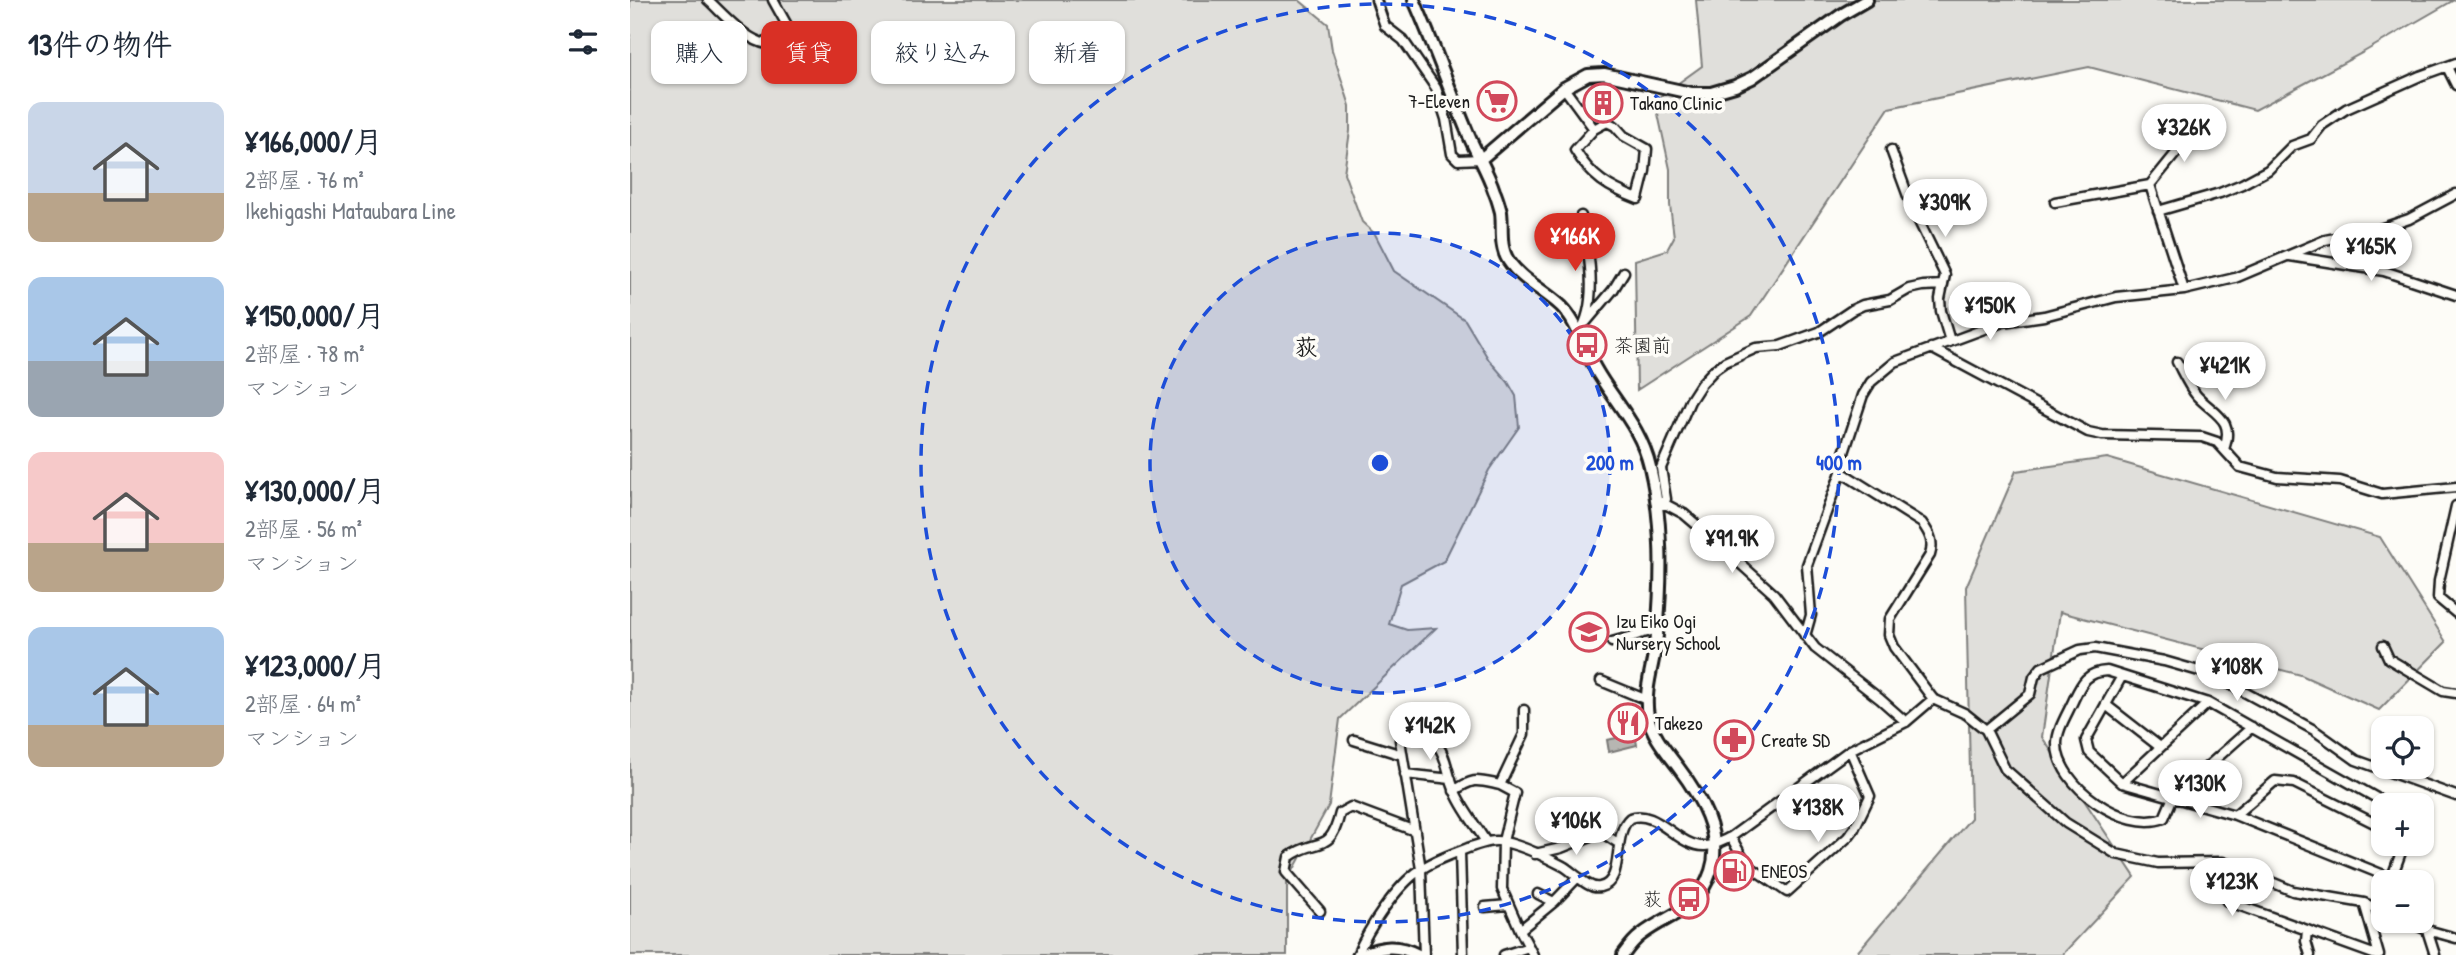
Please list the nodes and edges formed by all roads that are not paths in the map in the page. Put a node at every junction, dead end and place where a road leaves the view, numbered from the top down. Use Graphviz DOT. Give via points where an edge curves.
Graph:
graph roads {
  1 [pos="708,0"];
  2 [pos="773,0"];
  3 [pos="1376,0"];
  4 [pos="1414,0"];
  5 [pos="1867,0"];
  6 [pos="2456,63"];
  7 [pos="2447,67"];
  8 [pos="2456,85"];
  9 [pos="1564,89"];
  10 [pos="2197,127"];
  11 [pos="1594,129"];
  12 [pos="1891,150"];
  13 [pos="1481,159"];
  14 [pos="2150,185"];
  15 [pos="2456,194"];
  16 [pos="2055,202"];
  17 [pos="2158,211"];
  18 [pos="1581,216"];
  19 [pos="2290,256"];
  20 [pos="1624,272"];
  21 [pos="1943,285"];
  22 [pos="2184,290"];
  23 [pos="2456,295"];
  24 [pos="1582,328"];
  25 [pos="1950,341"];
  26 [pos="1931,348"];
  27 [pos="2177,362"];
  28 [pos="2224,449"];
  29 [pos="1841,472"];
  30 [pos="2456,486"];
  31 [pos="1658,505"];
  32 [pos="2456,506"];
  33 [pos="2456,613"];
  34 [pos="1658,629"];
  35 [pos="1805,636"];
  36 [pos="1612,642"];
  37 [pos="2383,646"];
  38 [pos="2122,676"];
  39 [pos="1601,681"];
  40 [pos="2456,693"];
  41 [pos="1933,699"];
  42 [pos="1647,700"];
  43 [pos="2208,703"];
  44 [pos="2106,705"];
  45 [pos="1524,710"];
  46 [pos="1906,722"];
  47 [pos="2252,727"];
  48 [pos="1986,730"];
  49 [pos="1354,740"];
  50 [pos="2160,747"];
  51 [pos="1850,750"];
  52 [pos="1402,755"];
  53 [pos="1405,774"];
  54 [pos="1451,779"];
  55 [pos="2122,783"];
  56 [pos="1500,785"];
  57 [pos="1454,791"];
  58 [pos="2371,795"];
  59 [pos="2456,796"];
  60 [pos="2173,797"];
  61 [pos="2235,815"];
  62 [pos="2371,822"];
  63 [pos="1415,831"];
  64 [pos="1731,837"];
  65 [pos="1503,841"];
  66 [pos="1486,842"];
  67 [pos="1618,843"];
  68 [pos="1715,844"];
  69 [pos="1460,852"];
  70 [pos="1535,854"];
  71 [pos="2223,862"];
  72 [pos="1421,869"];
  73 [pos="2374,870"];
  74 [pos="1578,877"];
  75 [pos="1538,894"];
  76 [pos="1554,902"];
  77 [pos="2364,903"];
  78 [pos="1508,905"];
  79 [pos="2371,906"];
  80 [pos="1485,907"];
  81 [pos="1320,911"];
  82 [pos="1521,930"];
  83 [pos="2307,930"];
  84 [pos="2434,932"];
  85 [pos="2428,933"];
  86 [pos="2456,938"];
  87 [pos="1531,951"];
  88 [pos="1359,955"];
  89 [pos="1418,955"];
  90 [pos="1424,955"];
  91 [pos="1463,955"];
  92 [pos="1504,955"];
  93 [pos="1623,955"];
  94 [pos="2310,955"];
  95 [pos="2378,955"];
  96 [pos="2435,955"];
  1 -- 2 [label="street" via="751,37 771,46 783,40 788,27"];
  3 -- 13 [label="street" via="1385,26 1403,40 1436,88 1452,154 1458,160"];
  4 -- 13 [label="main road"];
  5 -- 9 [label="main road" via="1735,86 1691,93 1604,74 1588,75"];
  6 -- 7 [label="street"];
  7 -- 8 [label="street"];
  7 -- 17 [label="street" via="2346,108 2311,139 2292,146 2268,170 2220,193"];
  9 -- 11 [label="street"];
  9 -- 13 [label="main road"];
  10 -- 14 [label="street"];
  11 -- 11 [label="street" via="1607,122 1647,149 1638,199 1599,179 1580,160 1575,150"];
  12 -- 21 [label="street" via="1945,275"];
  13 -- 24 [label="main road" via="1500,210 1507,258"];
  14 -- 16 [label="street"];
  14 -- 17 [label="street"];
  15 -- 19 [label="street" via="2409,219 2325,240"];
  17 -- 22 [label="street"];
  18 -- 24 [label="street" via="1591,286"];
  19 -- 22 [label="street" via="2235,278"];
  19 -- 23 [label="street" via="2384,271"];
  20 -- 24 [label="street"];
  21 -- 25 [label="street" via="1941,311"];
  21 -- 31 [label="street" via="1909,289 1890,300 1863,305 1819,332 1780,346 1756,348 1715,369 1678,425 1661,468 1666,499"];
  22 -- 25 [label="street" via="2116,298 2003,323"];
  24 -- 31 [label="main road" via="1597,370 1644,444"];
  25 -- 26 [label="street"];
  26 -- 28 [label="street" via="2088,432 2202,437"];
  26 -- 29 [label="street" via="1895,362 1871,382 1856,412"];
  27 -- 28 [label="street" via="2196,395 2227,427"];
  28 -- 30 [label="street" via="2248,470 2277,477 2340,481 2382,495"];
  29 -- 35 [label="street" via="1807,565 1811,615"];
  29 -- 41 [label="street" via="1922,523 1929,533 1930,555 1890,620 1889,635"];
  31 -- 34 [label="main road"];
  31 -- 35 [label="street" via="1684,514 1704,531 1774,594"];
  32 -- 33 [label="street" via="2438,598"];
  34 -- 36 [label="street"];
  34 -- 42 [label="main road"];
  35 -- 46 [label="street"];
  37 -- 40 [label="street" via="2389,659 2443,691"];
  38 -- 43 [label="street"];
  38 -- 44 [label="street"];
  38 -- 60 [label="street" via="2107,671 2084,678 2059,733 2060,761 2106,810 2152,822 2164,818"];
  39 -- 42 [label="street"];
  41 -- 46 [label="street"];
  41 -- 48 [label="street" via="1966,714"];
  42 -- 68 [label="main road" via="1648,718 1658,741 1705,810"];
  43 -- 47 [label="street"];
  43 -- 50 [label="street"];
  44 -- 50 [label="street"];
  44 -- 55 [label="street" via="2086,740 2090,752"];
  45 -- 56 [label="street" via="1524,734"];
  46 -- 51 [label="street"];
  47 -- 58 [label="street"];
  47 -- 60 [label="street"];
  48 -- 59 [label="street" via="2030,694 2041,668 2095,648 2213,675 2314,730 2356,760"];
  48 -- 71 [label="street" via="2006,769 2066,823 2097,844 2116,854 2158,863"];
  49 -- 52 [label="street"];
  50 -- 55 [label="street"];
  51 -- 64 [label="street"];
  51 -- 64 [label="street" via="1870,796 1848,837 1787,891 1746,864"];
  52 -- 53 [label="street"];
  52 -- 54 [label="street" via="1399,740 1411,731 1424,735 1443,751"];
  53 -- 54 [label="street"];
  53 -- 63 [label="street"];
  54 -- 57 [label="street"];
  55 -- 60 [label="street"];
  56 -- 57 [label="street" via="1475,780"];
  56 -- 65 [label="street" via="1515,793"];
  57 -- 66 [label="street"];
  60 -- 61 [label="street"];
  61 -- 62 [label="street" via="2275,781 2284,780"];
  61 -- 73 [label="street"];
  63 -- 72 [label="street"];
  63 -- 81 [label="street" via="1351,807 1340,813 1328,841 1301,848 1289,857 1286,872"];
  64 -- 68 [label="street"];
  65 -- 66 [label="street"];
  65 -- 70 [label="street"];
  65 -- 78 [label="street" via="1502,889"];
  66 -- 69 [label="street"];
  67 -- 68 [label="street" via="1625,822 1634,816 1652,820 1689,844"];
  67 -- 70 [label="street" via="1601,832"];
  67 -- 74 [label="street" via="1609,882 1594,887"];
  68 -- 93 [label="main road" via="1711,871 1695,902 1638,937"];
  69 -- 72 [label="street"];
  69 -- 91 [label="street"];
  70 -- 74 [label="street"];
  71 -- 77 [label="street" via="2292,891"];
  71 -- 83 [label="street" via="2218,883 2227,901"];
  72 -- 88 [label="street" via="1385,909"];
  72 -- 90 [label="street"];
  74 -- 76 [label="street"];
  75 -- 76 [label="street"];
  76 -- 82 [label="street"];
  77 -- 79 [label="street"];
  77 -- 95 [label="street"];
  78 -- 80 [label="street"];
  78 -- 82 [label="street"];
  82 -- 87 [label="street"];
  83 -- 94 [label="street"];
  83 -- 95 [label="street"];
  84 -- 86 [label="street"];
  85 -- 96 [label="street"];
  87 -- 92 [label="street"];
  88 -- 89 [label="main road" via="1385,947"];
}
